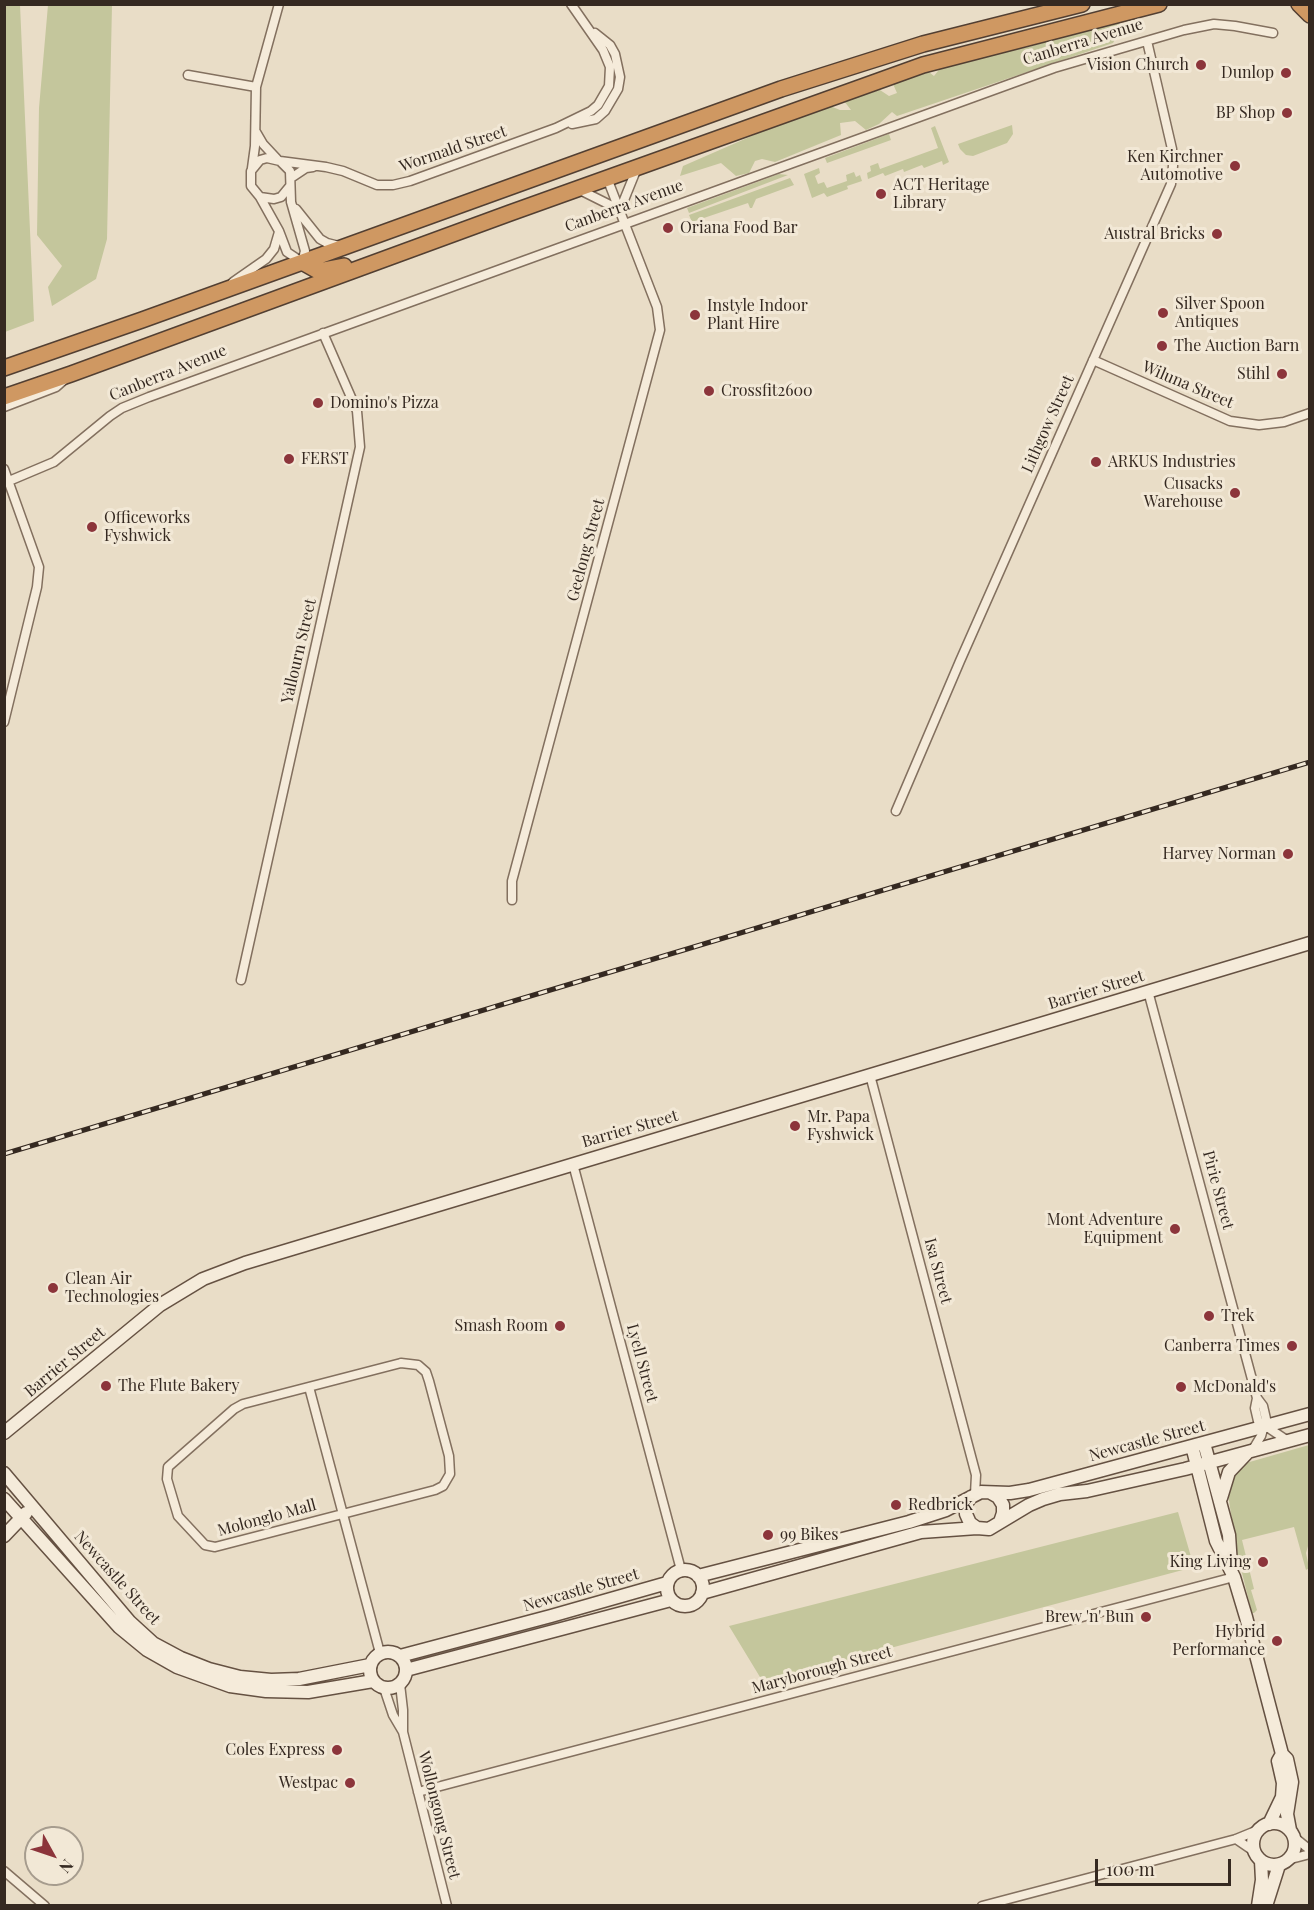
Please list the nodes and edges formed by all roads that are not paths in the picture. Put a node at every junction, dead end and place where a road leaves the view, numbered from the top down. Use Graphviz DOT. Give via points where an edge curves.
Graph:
graph roads {
  1 [pos="279,4"];
  2 [pos="571,4"];
  3 [pos="1082,4"];
  4 [pos="1159,4"];
  5 [pos="1299,4"];
  6 [pos="1310,15"];
  7 [pos="1273,33"];
  8 [pos="1147,41"];
  9 [pos="890,54"];
  10 [pos="923,65"];
  11 [pos="188,75"];
  12 [pos="873,83"];
  13 [pos="256,87"];
  14 [pos="256,131"];
  15 [pos="623,146"];
  16 [pos="279,160"];
  17 [pos="567,166"];
  18 [pos="326,167"];
  19 [pos="637,168"];
  20 [pos="251,171"];
  21 [pos="607,178"];
  22 [pos="291,182"];
  23 [pos="578,189"];
  24 [pos="260,197"];
  25 [pos="291,201"];
  26 [pos="620,210"];
  27 [pos="626,224"];
  28 [pos="279,231"];
  29 [pos="358,242"];
  30 [pos="397,255"];
  31 [pos="302,262"];
  32 [pos="213,295"];
  33 [pos="278,299"];
  34 [pos="323,333"];
  35 [pos="1093,360"];
  36 [pos="5,368"];
  37 [pos="71,374"];
  38 [pos="4,397"];
  39 [pos="4,407"];
  40 [pos="1310,413"];
  41 [pos="4,469"];
  42 [pos="9,481"];
  43 [pos="4,722"];
  44 [pos="896,811"];
  45 [pos="512,900"];
  46 [pos="1310,943"];
  47 [pos="241,980"];
  48 [pos="1148,991"];
  49 [pos="870,1075"];
  50 [pos="573,1164"];
  51 [pos="309,1387"];
  52 [pos="1310,1414"];
  53 [pos="1264,1426"];
  54 [pos="4,1433"];
  55 [pos="1310,1435"];
  56 [pos="1288,1441"];
  57 [pos="1198,1444"];
  58 [pos="1250,1451"];
  59 [pos="1210,1462"];
  60 [pos="1196,1466"];
  61 [pos="4,1473"];
  62 [pos="976,1475"];
  63 [pos="990,1492"];
  64 [pos="973,1496"];
  65 [pos="4,1499"];
  66 [pos="1220,1501"];
  67 [pos="33,1506"];
  68 [pos="342,1513"];
  69 [pos="21,1519"];
  70 [pos="1000,1522"];
  71 [pos="977,1528"];
  72 [pos="4,1536"];
  73 [pos="681,1570"];
  74 [pos="1233,1573"];
  75 [pos="698,1576"];
  76 [pos="667,1583"];
  77 [pos="702,1593"];
  78 [pos="671,1600"];
  79 [pos="380,1653"];
  80 [pos="400,1656"];
  81 [pos="370,1665"];
  82 [pos="406,1670"];
  83 [pos="373,1681"];
  84 [pos="400,1684"];
  85 [pos="384,1688"];
  86 [pos="403,1732"];
  87 [pos="1282,1754"];
  88 [pos="418,1792"];
  89 [pos="1264,1827"];
  90 [pos="1292,1834"];
  91 [pos="1236,1839"];
  92 [pos="1310,1852"];
  93 [pos="1258,1857"];
  94 [pos="1283,1863"];
  95 [pos="4,1871"];
  96 [pos="45,1905"];
  97 [pos="447,1905"];
  98 [pos="982,1905"];
  99 [pos="1258,1905"];
  100 [pos="1266,1905"];
  1 -- 13 [label="street"];
  2 -- 18 [label="street, Wormald Street" via="608,59 609,86 591,111 410,182 377,185"];
  3 -- 9 [label="highway"];
  4 -- 10 [label="highway, Canberra Avenue"];
  5 -- 6 [label="highway"];
  7 -- 8 [label="street, Canberra Avenue" via="1214,24"];
  8 -- 27 [label="street, Canberra Avenue" via="1054,68"];
  8 -- 35 [label="street, Lithgow Street" via="1172,150 1171,184"];
  9 -- 10 [label="highway" via="899,63"];
  9 -- 12 [label="highway" via="890,64"];
  9 -- 15 [label="highway"];
  10 -- 12 [label="highway, Canberra Avenue"];
  11 -- 13 [label="street"];
  12 -- 19 [label="highway, Canberra Avenue"];
  13 -- 14 [label="street"];
  14 -- 16 [label="street"];
  14 -- 20 [label="street"];
  15 -- 17 [label="highway"];
  15 -- 21 [label="highway" via="612,155"];
  16 -- 18 [label="street, Wormald Street"];
  16 -- 20 [label="street" via="260,160"];
  16 -- 22 [label="street" via="286,165"];
  17 -- 21 [label="highway" via="583,163 598,168"];
  17 -- 29 [label="highway"];
  18 -- 22 [label="street" via="306,168"];
  19 -- 21 [label="highway, Canberra Avenue"];
  19 -- 26 [label="street"];
  20 -- 24 [label="street" via="251,186"];
  21 -- 23 [label="highway, Canberra Avenue"];
  21 -- 26 [label="street, Geelong Street"];
  22 -- 24 [label="street" via="281,197"];
  22 -- 25 [label="street"];
  23 -- 26 [label="street, Canberra Avenue"];
  23 -- 30 [label="highway, Canberra Avenue"];
  24 -- 28 [label="street"];
  25 -- 29 [label="street" via="320,239 338,247"];
  25 -- 31 [label="street" via="305,251"];
  26 -- 27 [label="street, Geelong Street"];
  27 -- 34 [label="street, Canberra Avenue"];
  27 -- 45 [label="street, Geelong Street" via="657,307 660,330 512,881"];
  28 -- 31 [label="street" via="287,252"];
  28 -- 32 [label="street" via="274,249 266,259"];
  29 -- 31 [label="highway"];
  30 -- 31 [label="highway" via="318,271"];
  30 -- 33 [label="highway, Canberra Avenue"];
  31 -- 32 [label="highway"];
  31 -- 33 [label="highway" via="297,279"];
  32 -- 36 [label="highway"];
  33 -- 37 [label="highway, Canberra Avenue"];
  34 -- 42 [label="street, Canberra Avenue" via="122,408 54,462"];
  34 -- 47 [label="street, Yallourn Street" via="357,411 360,447"];
  35 -- 40 [label="street, Wiluna Street" via="1230,421 1284,422"];
  35 -- 44 [label="street, Lithgow Street"];
  37 -- 38 [label="highway, Canberra Avenue"];
  37 -- 39 [label="street" via="56,387"];
  41 -- 42 [label="street"];
  42 -- 43 [label="street" via="39,567"];
  46 -- 48 [label="main road, Barrier Street"];
  48 -- 49 [label="main road, Barrier Street"];
  48 -- 53 [label="street, Pirie Street" via="1257,1398 1258,1421"];
  49 -- 50 [label="main road, Barrier Street"];
  49 -- 62 [label="street, Isa Street"];
  50 -- 54 [label="main road, Barrier Street" via="203,1279 160,1305"];
  50 -- 73 [label="street, Lyell Street"];
  51 -- 68 [label="street, Molonglo Mall"];
  51 -- 68 [label="street, Molonglo Mall" via="401,1363 418,1365 426,1372 448,1449 450,1474 443,1486"];
  51 -- 68 [label="street, Molonglo Mall" via="243,1404 171,1462 167,1473 175,1508 209,1547"];
  52 -- 53 [label="main road, Newcastle Street"];
  53 -- 56 [label="street"];
  53 -- 57 [label="main road, Newcastle Street"];
  53 -- 58 [label="street" via="1262,1436"];
  55 -- 56 [label="main road, Newcastle Street"];
  56 -- 58 [label="main road, Newcastle Street"];
  57 -- 59 [label="main road"];
  57 -- 60 [label="main road"];
  57 -- 63 [label="main road, Newcastle Street" via="1029,1490"];
  58 -- 59 [label="main road, Newcastle Street"];
  58 -- 66 [label="main road" via="1229,1472"];
  59 -- 60 [label="main road, Newcastle Street"];
  59 -- 66 [label="main road"];
  60 -- 70 [label="main road, Newcastle Street" via="1060,1494 1029,1505"];
  60 -- 74 [label="main road" via="1216,1541"];
  61 -- 67 [label="main road, Newcastle Street"];
  62 -- 63 [label="street, Isa Street"];
  62 -- 64 [label="street, Isa Street"];
  63 -- 64 [label="main road, Newcastle Street"];
  63 -- 70 [label="main road" via="1003,1505"];
  64 -- 71 [label="main road" via="966,1504 966,1514 969,1523"];
  64 -- 75 [label="main road, Newcastle Street" via="909,1522"];
  65 -- 69 [label="main road, Newcastle Street"];
  66 -- 74 [label="main road"];
  67 -- 69 [label="main road"];
  67 -- 81 [label="main road, Newcastle Street" via="130,1622 153,1643 181,1658 240,1677 271,1680 299,1679"];
  68 -- 79 [label="street, Molonglo Mall"];
  69 -- 72 [label="main road"];
  69 -- 83 [label="main road, Newcastle Street" via="119,1627 147,1650 177,1667 230,1686 266,1691 308,1692"];
  70 -- 71 [label="main road, Newcastle Street" via="989,1529"];
  71 -- 77 [label="main road, Newcastle Street" via="921,1532"];
  73 -- 75 [label="main road"];
  73 -- 76 [label="main road" via="672,1574"];
  74 -- 87 [label="main road"];
  74 -- 88 [label="street, Maryborough Street"];
  75 -- 77 [label="main road"];
  76 -- 78 [label="main road"];
  76 -- 80 [label="main road, Newcastle Street"];
  77 -- 78 [label="main road" via="688,1606"];
  78 -- 82 [label="main road, Newcastle Street"];
  79 -- 80 [label="main road"];
  79 -- 81 [label="main road"];
  80 -- 82 [label="main road"];
  81 -- 83 [label="main road"];
  82 -- 84 [label="main road"];
  83 -- 85 [label="main road"];
  84 -- 85 [label="main road"];
  84 -- 86 [label="street, Wollongong Street"];
  85 -- 86 [label="street, Wollongong Street"];
  86 -- 88 [label="street, Wollongong Street"];
  87 -- 89 [label="main road" via="1278,1761 1282,1797"];
  87 -- 90 [label="main road" via="1291,1778 1287,1814"];
  88 -- 97 [label="street, Wollongong Street"];
  89 -- 90 [label="main road" via="1281,1824"];
  89 -- 91 [label="street"];
  89 -- 93 [label="main road" via="1253,1841"];
  90 -- 92 [label="street"];
  90 -- 94 [label="main road" via="1295,1848"];
  91 -- 93 [label="street"];
  91 -- 98 [label="street"];
  92 -- 94 [label="street"];
  93 -- 94 [label="main road" via="1273,1865"];
  93 -- 99 [label="main road" via="1262,1880"];
  94 -- 100 [label="main road"];
  95 -- 96 [label="street"];
}
